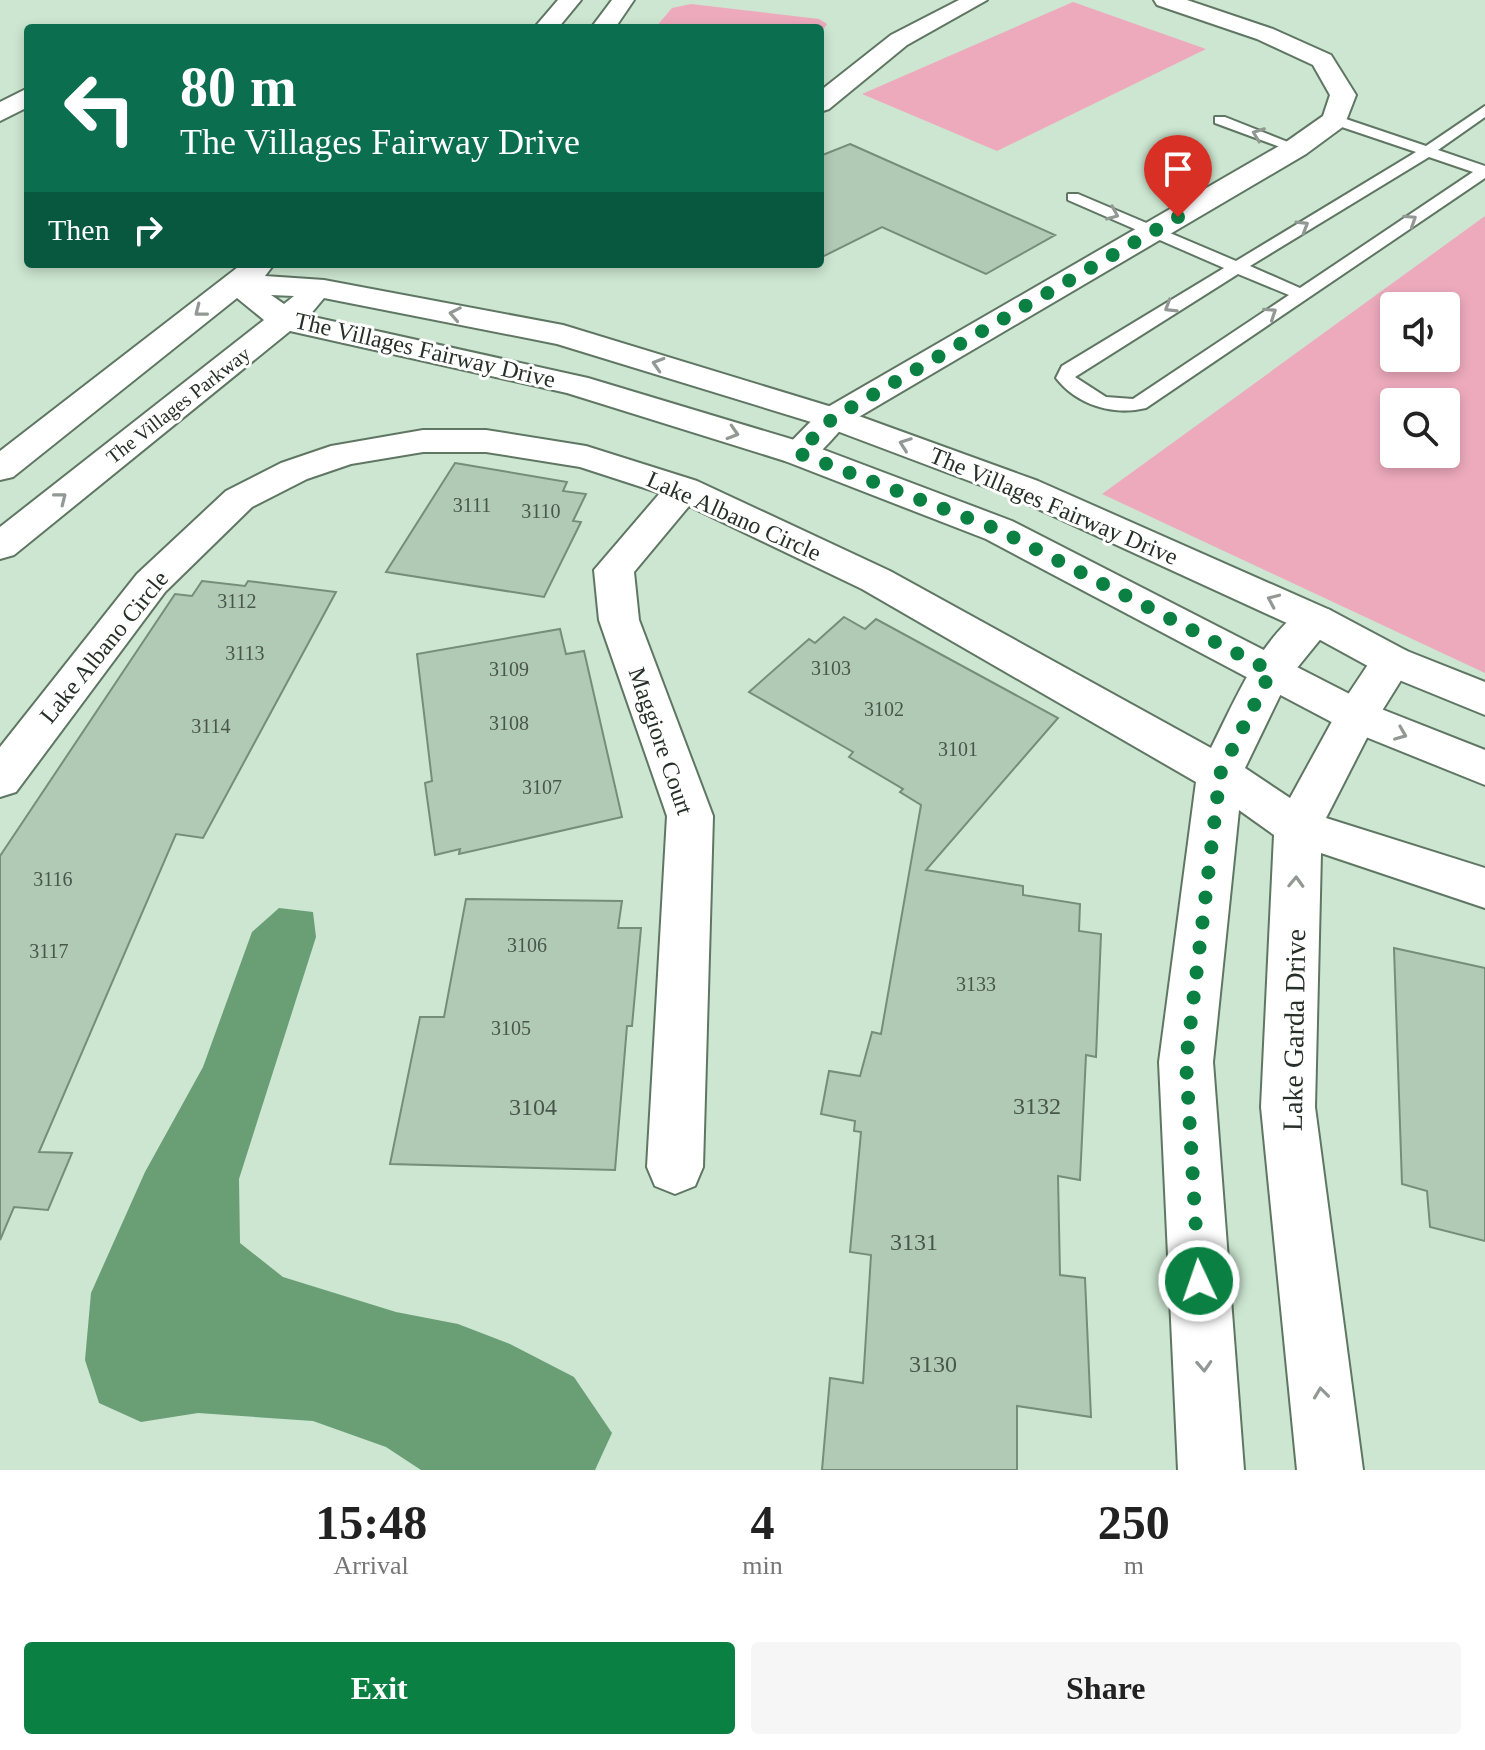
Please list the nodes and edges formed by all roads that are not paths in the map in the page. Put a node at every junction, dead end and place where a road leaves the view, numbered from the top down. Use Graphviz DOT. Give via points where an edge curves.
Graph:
graph roads {
  1 [pos="570,0"];
  2 [pos="623,0"];
  3 [pos="976,0"];
  4 [pos="1165,0"];
  5 [pos="549,24"];
  6 [pos="606,24"];
  7 [pos="24,98"];
  8 [pos="824,101"];
  9 [pos="1485,110"];
  10 [pos="0,113"];
  11 [pos="1220,120"];
  12 [pos="1335,120"];
  13 [pos="1296,148"];
  14 [pos="1428,151"];
  15 [pos="1485,171"];
  16 [pos="1073,197"];
  17 [pos="1154,231"];
  18 [pos="1236,266"];
  19 [pos="351,268"];
  20 [pos="249,274"];
  21 [pos="324,289"];
  22 [pos="1300,294"];
  23 [pos="285,320"];
  24 [pos="833,418"];
  25 [pos="798,453"];
  26 [pos="0,469"];
  27 [pos="684,489"];
  28 [pos="0,546"];
  29 [pos="1316,620"];
  30 [pos="1392,661"];
  31 [pos="1271,671"];
  32 [pos="1485,699"];
  33 [pos="1356,716"];
  34 [pos="1485,768"];
  35 [pos="1220,774"];
  36 [pos="0,780"];
  37 [pos="1298,827"];
  38 [pos="1485,888"];
  39 [pos="675,1167"];
  40 [pos="1211,1470"];
  41 [pos="1330,1470"];
  1 -- 5 [label="street"];
  2 -- 6 [label="street"];
  3 -- 8 [label="street" via="899,40"];
  4 -- 12 [label="street" via="1322,60 1343,95"];
  7 -- 10 [label="street"];
  9 -- 14 [label="lane"];
  13 -- 11 [label="lane, one-way"];
  12 -- 13 [label="street"];
  12 -- 14 [label="lane"];
  13 -- 17 [label="street"];
  14 -- 15 [label="lane"];
  18 -- 14 [label="lane, one-way"];
  22 -- 15 [label="lane, one-way"];
  16 -- 17 [label="lane, one-way"];
  17 -- 18 [label="lane"];
  17 -- 24 [label="street"];
  18 -- 22 [label="lane"];
  18 -- 22 [label="lane, one-way" via="1068,370 1065,378 1103,404 1139,404"];
  19 -- 21 [label="street, The Villages Parkway"];
  20 -- 21 [label="street, The Villages Fairway Drive"];
  20 -- 23 [label="street, The Villages Fairway Drive"];
  20 -- 26 [label="street, one-way"];
  21 -- 23 [label="street, The Villages Parkway"];
  24 -- 21 [label="street, The Villages Fairway Drive, one-way" via="563,335"];
  23 -- 25 [label="street, The Villages Fairway Drive, one-way" via="576,385"];
  28 -- 23 [label="street, The Villages Parkway, one-way"];
  24 -- 25 [label="street"];
  29 -- 24 [label="street, The Villages Fairway Drive, one-way" via="1025,489"];
  25 -- 31 [label="street, The Villages Fairway Drive" via="999,530"];
  27 -- 35 [label="street, Lake Albano Circle" via="876,580"];
  27 -- 36 [label="street, Lake Albano Circle" via="586,457 486,441 423,441 344,454 294,471 239,499 151,583"];
  27 -- 39 [label="street, Maggiore Court" via="614,570 619,620 690,816"];
  29 -- 30 [label="street, The Villages Fairway Drive"];
  29 -- 31 [label="street"];
  30 -- 32 [label="street, The Villages Fairway Drive"];
  30 -- 33 [label="street, Lake Garda Drive"];
  31 -- 33 [label="street, The Villages Fairway Drive"];
  31 -- 35 [label="street"];
  33 -- 34 [label="street, The Villages Fairway Drive, one-way"];
  33 -- 37 [label="street, Lake Garda Drive"];
  35 -- 37 [label="street, Lake Albano Circle"];
  35 -- 40 [label="street, one-way" via="1186,1062"];
  37 -- 38 [label="street, Lake Albano Circle"];
  41 -- 37 [label="street, Lake Garda Drive, one-way" via="1288,1107"];
}
